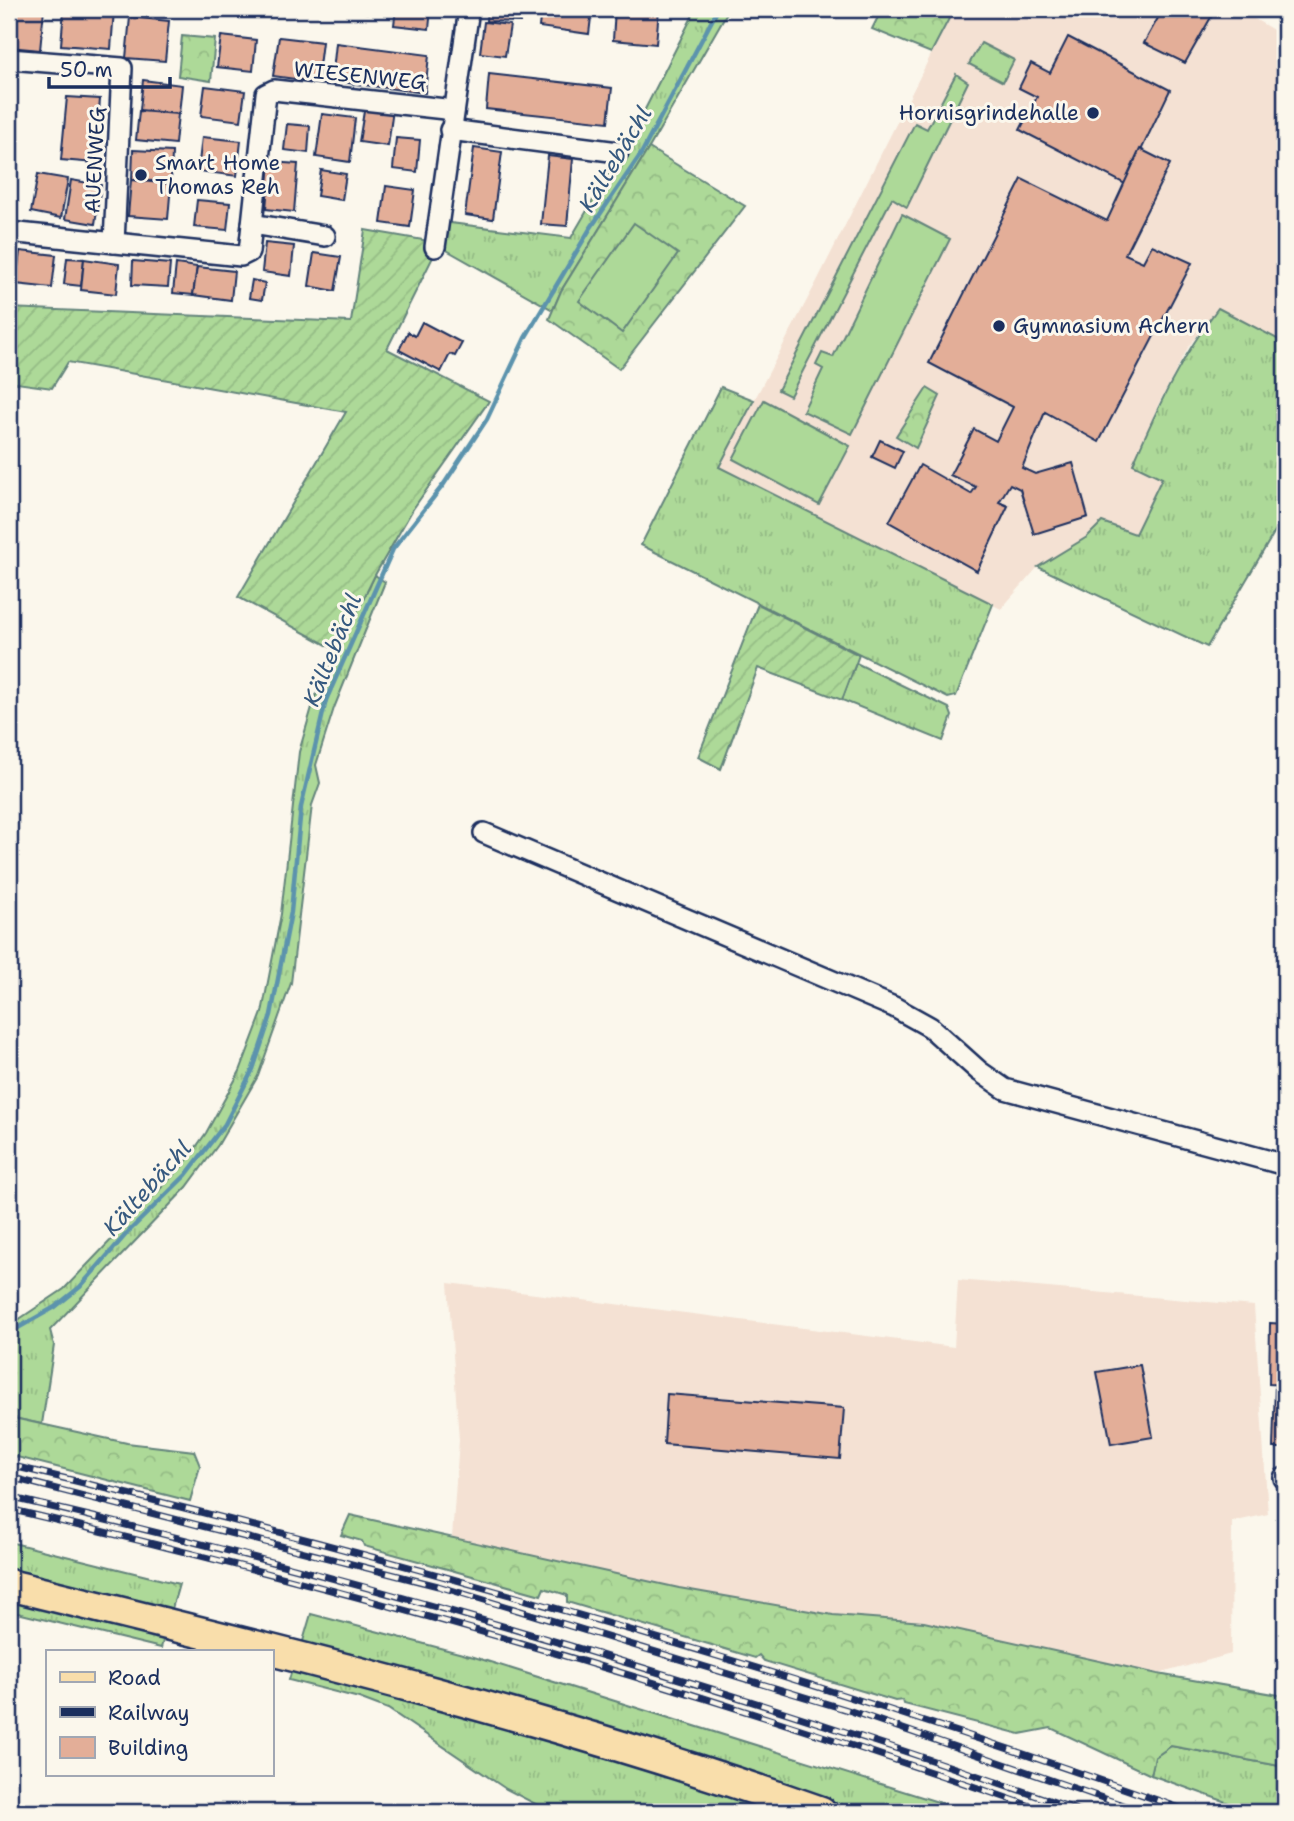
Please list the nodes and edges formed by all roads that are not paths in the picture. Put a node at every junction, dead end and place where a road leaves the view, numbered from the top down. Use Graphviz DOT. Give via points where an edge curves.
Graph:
graph roads {
  1 [pos="469,9"];
  2 [pos="9,59"];
  3 [pos="454,110"];
  4 [pos="450,130"];
  5 [pos="618,152"];
  6 [pos="252,223"];
  7 [pos="9,232"];
  8 [pos="325,236"];
  9 [pos="114,243"];
  10 [pos="435,247"];
  11 [pos="484,833"];
  12 [pos="1285,1165"];
  13 [pos="9,1585"];
  14 [pos="266,1650"];
  15 [pos="273,1652"];
  16 [pos="821,1812"];
  1 -- 3 [label="street"];
  2 -- 9 [label="street, AUENWEG" via="122,68"];
  3 -- 4 [label="street"];
  3 -- 6 [label="street, WIESENWEG" via="274,90 266,94"];
  4 -- 5 [label="street"];
  4 -- 10 [label="street"];
  6 -- 8 [label="street"];
  6 -- 9 [label="street, WIESENWEG" via="249,252 241,256"];
  7 -- 9 [label="street, WIESENWEG"];
  11 -- 12 [label="street" via="894,1007 930,1027 1004,1089"];
  13 -- 14 [label="main road"];
  15 -- 16 [label="main road" via="416,1688 724,1778"];
}
